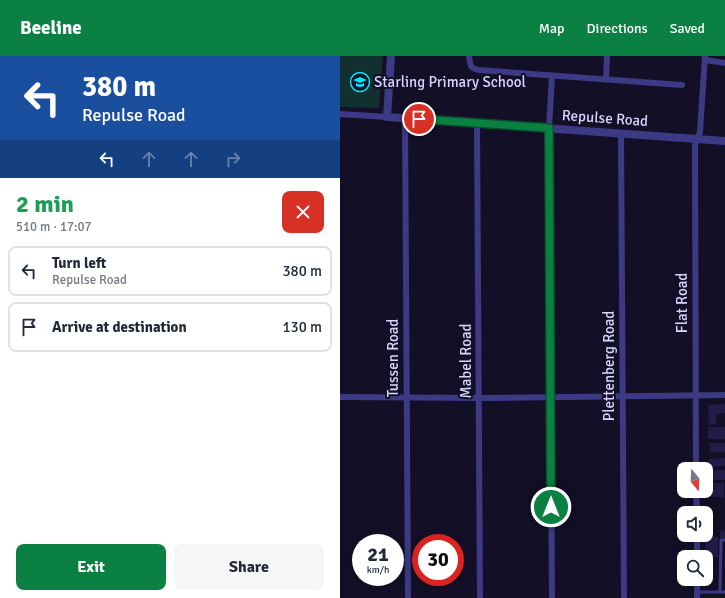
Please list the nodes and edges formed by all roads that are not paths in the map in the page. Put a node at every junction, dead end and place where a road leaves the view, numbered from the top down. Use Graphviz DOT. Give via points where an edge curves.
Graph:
graph roads {
  1 [pos="391,56"];
  2 [pos="469,56"];
  3 [pos="607,56"];
  4 [pos="705,58"];
  5 [pos="725,63"];
  6 [pos="552,76"];
  7 [pos="606,78"];
  8 [pos="682,84"];
  9 [pos="340,114"];
  10 [pos="387,117"];
  11 [pos="404,118"];
  12 [pos="477,123"];
  13 [pos="549,128"];
  14 [pos="621,133"];
  15 [pos="697,138"];
  16 [pos="725,141"];
  17 [pos="696,395"];
  18 [pos="725,395"];
  19 [pos="622,396"];
  20 [pos="340,397"];
  21 [pos="406,397"];
  22 [pos="551,397"];
  23 [pos="479,398"];
  24 [pos="696,462"];
  25 [pos="725,540"];
  26 [pos="720,592"];
  27 [pos="725,592"];
  28 [pos="697,595"];
  29 [pos="408,598"];
  30 [pos="480,598"];
  31 [pos="552,598"];
  32 [pos="624,598"];
  1 -- 10 [label="street"];
  2 -- 6 [label="street" via="470,65 476,70"];
  3 -- 7 [label="street"];
  4 -- 5 [label="street"];
  4 -- 15 [label="street, Flat Road" via="700,132"];
  6 -- 7 [label="street"];
  6 -- 13 [label="street"];
  7 -- 8 [label="street"];
  9 -- 10 [label="street, Repulse Road"];
  10 -- 11 [label="street, Repulse Road"];
  11 -- 12 [label="street, Repulse Road"];
  11 -- 21 [label="street, Tussen Road"];
  12 -- 13 [label="street, Repulse Road"];
  12 -- 23 [label="street, Mabel Road"];
  13 -- 14 [label="street, Repulse Road"];
  13 -- 22 [label="street"];
  14 -- 15 [label="street, Repulse Road"];
  14 -- 19 [label="street, Plettenberg Road"];
  15 -- 16 [label="street, Repulse Road"];
  15 -- 17 [label="street, Flat Road" via="694,151"];
  17 -- 18 [label="street"];
  17 -- 19 [label="street"];
  17 -- 24 [label="street, Flat Road"];
  19 -- 22 [label="street"];
  19 -- 32 [label="street, Plettenberg Road"];
  20 -- 21 [label="street"];
  21 -- 23 [label="street"];
  21 -- 29 [label="street, Tussen Road"];
  22 -- 23 [label="street"];
  22 -- 31 [label="street"];
  23 -- 30 [label="street, Mabel Road"];
  25 -- 26 [label="lane" via="722,540"];
  26 -- 27 [label="lane"];
  26 -- 28 [label="lane"];
}
